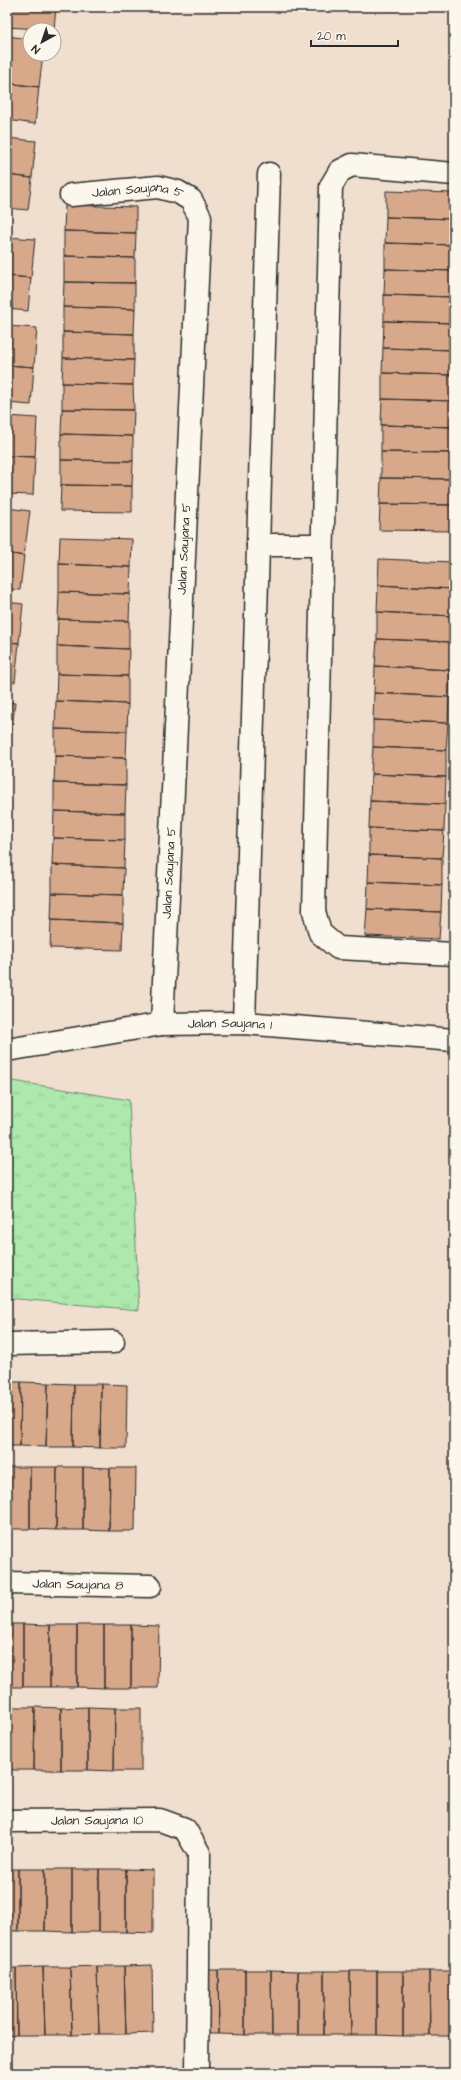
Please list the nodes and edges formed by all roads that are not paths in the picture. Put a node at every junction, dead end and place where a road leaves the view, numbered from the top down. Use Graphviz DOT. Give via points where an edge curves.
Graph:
graph roads {
  1 [pos="270,174"];
  2 [pos="454,174"];
  3 [pos="70,195"];
  4 [pos="258,545"];
  5 [pos="322,545"];
  6 [pos="454,954"];
  7 [pos="162,1024"];
  8 [pos="244,1024"];
  9 [pos="454,1040"];
  10 [pos="7,1050"];
  11 [pos="113,1342"];
  12 [pos="7,1344"];
  13 [pos="7,1583"];
  14 [pos="150,1586"];
  15 [pos="7,1821"];
  16 [pos="197,2073"];
  1 -- 4 [label="street"];
  2 -- 5 [label="street" via="352,165 340,171 331,186"];
  3 -- 7 [label="street, Jalan Saujana 5" via="158,187 178,192 191,200 200,217"];
  4 -- 5 [label="street"];
  4 -- 8 [label="street"];
  5 -- 6 [label="street" via="314,911 320,933 338,948"];
  7 -- 8 [label="street, Jalan Saujana 1"];
  7 -- 10 [label="street, Jalan Saujana 1"];
  8 -- 9 [label="street, Jalan Saujana 1"];
  11 -- 12 [label="street"];
  13 -- 14 [label="street, Jalan Saujana 8"];
  15 -- 16 [label="street, Jalan Saujana 10" via="160,1820 185,1829 199,1853"];
}
